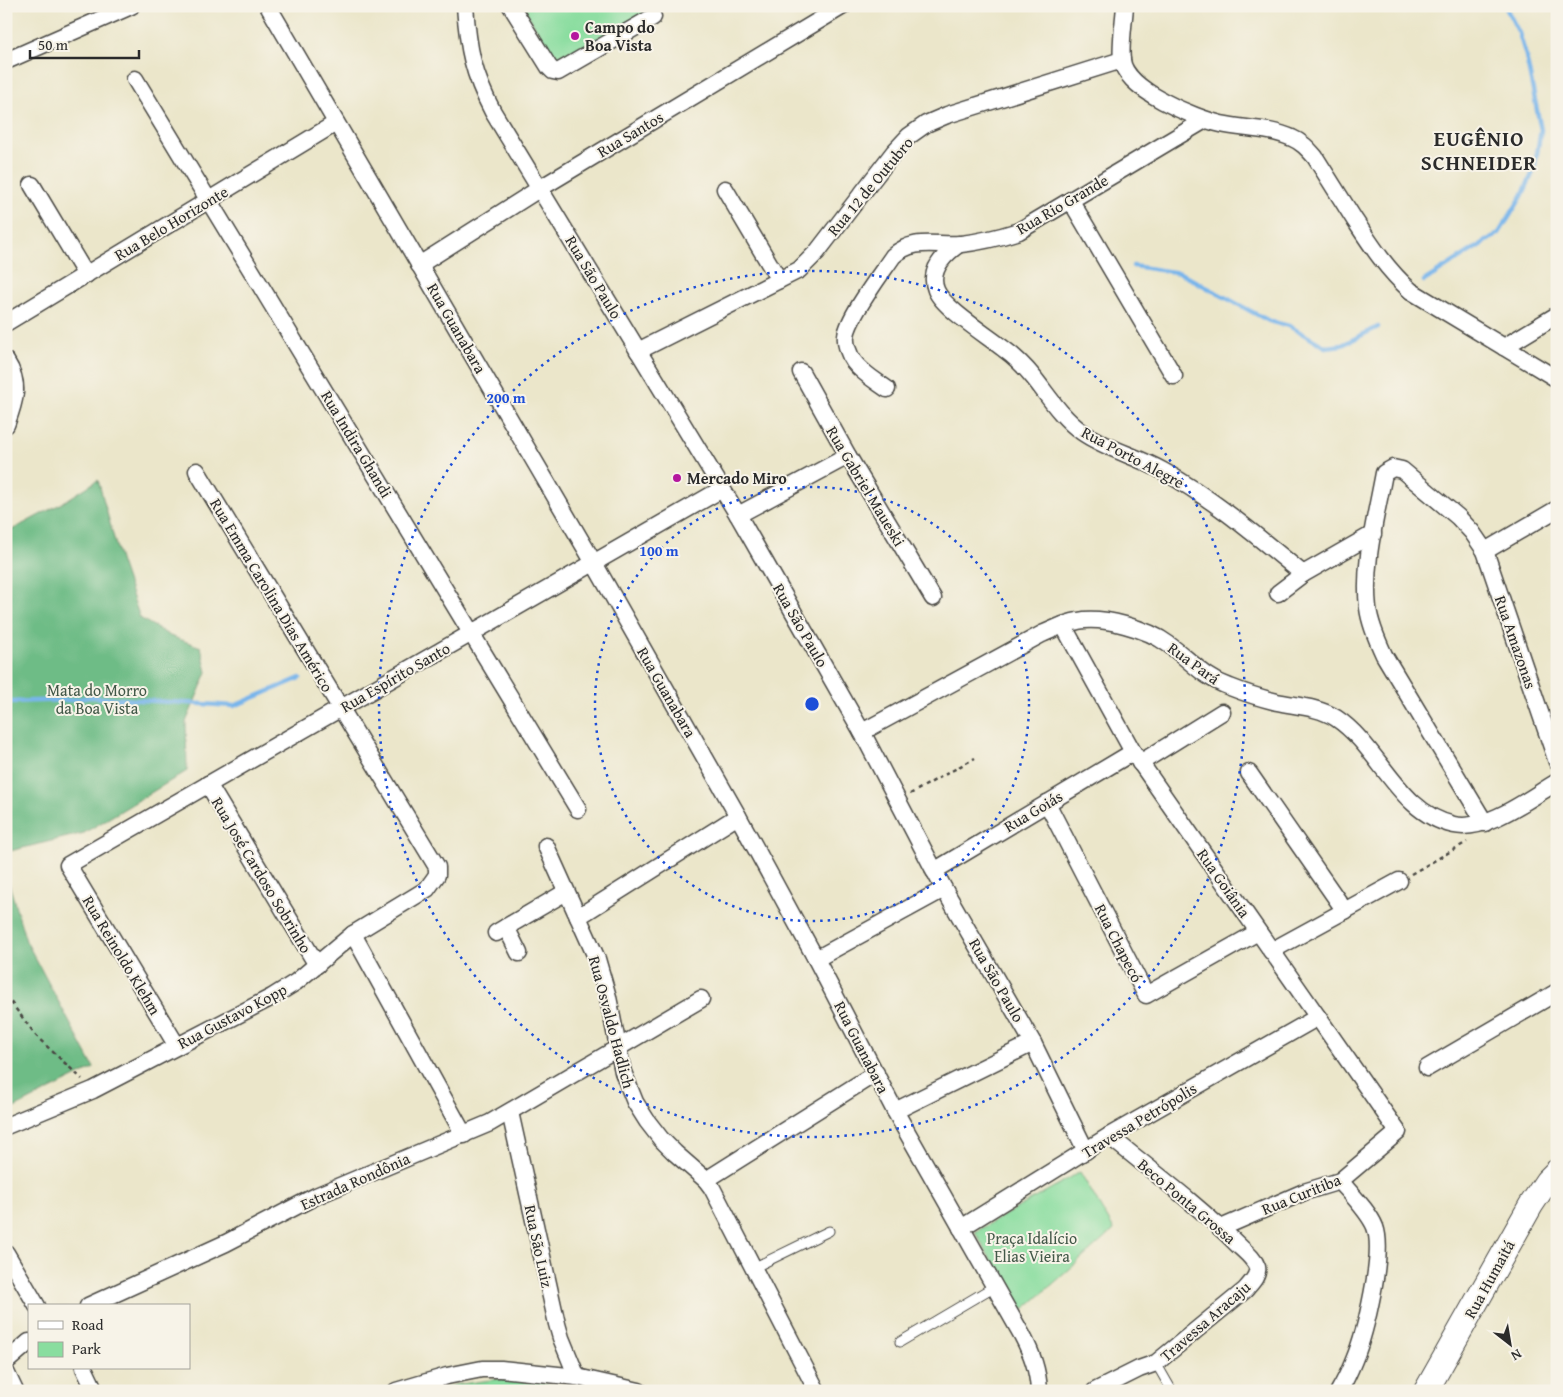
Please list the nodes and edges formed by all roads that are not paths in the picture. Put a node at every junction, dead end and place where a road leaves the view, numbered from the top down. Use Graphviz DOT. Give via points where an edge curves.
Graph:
graph roads {
  1 [pos="131,6"];
  2 [pos="268,6"];
  3 [pos="466,6"];
  4 [pos="511,6"];
  5 [pos="843,6"];
  6 [pos="1125,6"];
  7 [pos="653,17"];
  8 [pos="1122,60"];
  9 [pos="6,61"];
  10 [pos="135,79"];
  11 [pos="1205,120"];
  12 [pos="336,123"];
  13 [pos="32,186"];
  14 [pos="540,189"];
  15 [pos="725,189"];
  16 [pos="209,200"];
  17 [pos="1071,201"];
  18 [pos="959,244"];
  19 [pos="419,265"];
  20 [pos="86,275"];
  21 [pos="778,280"];
  22 [pos="1557,315"];
  23 [pos="6,324"];
  24 [pos="1504,347"];
  25 [pos="638,351"];
  26 [pos="6,361"];
  27 [pos="800,372"];
  28 [pos="1174,376"];
  29 [pos="1557,379"];
  30 [pos="887,389"];
  31 [pos="6,425"];
  32 [pos="848,456"];
  33 [pos="197,471"];
  34 [pos="722,489"];
  35 [pos="1557,509"];
  36 [pos="738,515"];
  37 [pos="1373,534"];
  38 [pos="1485,551"];
  39 [pos="594,563"];
  40 [pos="1304,574"];
  41 [pos="1278,593"];
  42 [pos="933,598"];
  43 [pos="1063,625"];
  44 [pos="471,633"];
  45 [pos="340,708"];
  46 [pos="1222,712"];
  47 [pos="862,732"];
  48 [pos="1136,758"];
  49 [pos="1557,762"];
  50 [pos="1249,773"];
  51 [pos="1557,782"];
  52 [pos="208,784"];
  53 [pos="1047,803"];
  54 [pos="578,809"];
  55 [pos="738,816"];
  56 [pos="1485,823"];
  57 [pos="546,846"];
  58 [pos="68,864"];
  59 [pos="934,871"];
  60 [pos="438,875"];
  61 [pos="1398,882"];
  62 [pos="944,889"];
  63 [pos="566,892"];
  64 [pos="1345,911"];
  65 [pos="578,917"];
  66 [pos="1258,932"];
  67 [pos="353,934"];
  68 [pos="1271,951"];
  69 [pos="519,953"];
  70 [pos="816,959"];
  71 [pos="317,965"];
  72 [pos="1557,992"];
  73 [pos="701,999"];
  74 [pos="1318,1017"];
  75 [pos="1033,1043"];
  76 [pos="177,1046"];
  77 [pos="618,1049"];
  78 [pos="1427,1068"];
  79 [pos="876,1073"];
  80 [pos="49,1109"];
  81 [pos="895,1111"];
  82 [pos="510,1112"];
  83 [pos="6,1126"];
  84 [pos="1398,1132"];
  85 [pos="464,1135"];
  86 [pos="1109,1136"];
  87 [pos="6,1138"];
  88 [pos="1086,1151"];
  89 [pos="1557,1171"];
  90 [pos="706,1180"];
  91 [pos="1340,1181"];
  92 [pos="962,1228"];
  93 [pos="1221,1228"];
  94 [pos="829,1231"];
  95 [pos="6,1253"];
  96 [pos="753,1268"];
  97 [pos="1258,1272"];
  98 [pos="995,1286"];
  99 [pos="36,1304"];
  100 [pos="92,1304"];
  101 [pos="900,1342"];
  102 [pos="28,1343"];
  103 [pos="6,1362"];
  104 [pos="1156,1363"];
  105 [pos="85,1370"];
  106 [pos="6,1372"];
  107 [pos="587,1383"];
  108 [pos="15,1391"];
  109 [pos="95,1391"];
  110 [pos="396,1391"];
  111 [pos="639,1391"];
  112 [pos="817,1391"];
  113 [pos="1039,1391"];
  114 [pos="1095,1391"];
  115 [pos="1172,1391"];
  116 [pos="1339,1391"];
  117 [pos="1426,1391"];
  1 -- 9 [label="street"];
  2 -- 12 [label="street, Rua Guanabara"];
  3 -- 14 [label="street, Rua São Paulo" via="471,57 477,79 493,112"];
  4 -- 7 [label="street" via="549,67 558,72"];
  5 -- 14 [label="street, Rua Santos"];
  6 -- 8 [label="street"];
  8 -- 11 [label="street" via="1133,81 1145,90"];
  8 -- 21 [label="street, Rua 12 de Outubro" via="926,124 894,152 808,262"];
  10 -- 16 [label="street, Rua Indira Ghandi"];
  11 -- 17 [label="street, Rua Rio Grande"];
  11 -- 24 [label="street" via="1276,133 1300,142 1315,157 1372,247 1399,280"];
  12 -- 16 [label="street, Rua Belo Horizonte"];
  12 -- 19 [label="street, Rua Guanabara"];
  13 -- 20 [label="street"];
  14 -- 19 [label="street, Rua Santos"];
  14 -- 25 [label="street, Rua São Paulo"];
  15 -- 21 [label="street"];
  16 -- 20 [label="street, Rua Belo Horizonte"];
  16 -- 44 [label="street, Rua Indira Ghandi"];
  17 -- 18 [label="street, Rua Rio Grande" via="1019,231"];
  17 -- 28 [label="street"];
  18 -- 30 [label="street, Rua Rio Grande" via="922,243 901,249 893,256 849,325 845,337 853,362"];
  18 -- 40 [label="street, Rua Porto Alegre" via="939,262 934,282 936,292 1019,362 1069,422 1097,441 1186,484"];
  19 -- 39 [label="street, Rua Guanabara"];
  20 -- 23 [label="street, Rua Belo Horizonte"];
  21 -- 25 [label="street, Rua 12 de Outubro"];
  22 -- 24 [label="street"];
  24 -- 29 [label="street"];
  25 -- 34 [label="street, Rua São Paulo"];
  26 -- 31 [label="street" via="16,388"];
  27 -- 32 [label="street, Rua Gabriel Maueski"];
  32 -- 36 [label="street"];
  32 -- 42 [label="street, Rua Gabriel Maueski"];
  33 -- 45 [label="street, Rua Emma Carolina Dias Américo"];
  34 -- 36 [label="street, Rua São Paulo"];
  34 -- 39 [label="street, Rua Espírito Santo"];
  35 -- 38 [label="street"];
  36 -- 47 [label="street, Rua São Paulo"];
  37 -- 38 [label="street, Rua Amazonas" via="1384,473 1393,468 1402,470 1458,517"];
  37 -- 40 [label="street"];
  37 -- 56 [label="street" via="1368,608 1378,642"];
  38 -- 49 [label="street, Rua Amazonas"];
  39 -- 44 [label="street, Rua Espírito Santo"];
  39 -- 55 [label="street, Rua Guanabara"];
  40 -- 41 [label="street"];
  43 -- 47 [label="street, Rua Pará"];
  43 -- 48 [label="street, Rua Goiânia"];
  43 -- 56 [label="street, Rua Pará" via="1080,620 1102,621 1138,629 1168,644 1195,668 1228,687 1335,717 1356,735 1424,812 1455,826 1471,827"];
  44 -- 45 [label="street, Rua Espírito Santo"];
  44 -- 54 [label="street, Rua Indira Ghandi"];
  45 -- 52 [label="street, Rua Espírito Santo"];
  45 -- 60 [label="street, Rua Emma Carolina Dias Américo"];
  46 -- 48 [label="street, Rua Goiás"];
  47 -- 59 [label="street, Rua São Paulo"];
  48 -- 53 [label="street, Rua Goiás"];
  48 -- 66 [label="street, Rua Goiânia"];
  50 -- 64 [label="street"];
  51 -- 56 [label="street, Rua Pará"];
  52 -- 58 [label="street, Rua Espírito Santo"];
  52 -- 71 [label="street, Rua José Cardoso Sobrinho"];
  53 -- 59 [label="street, Rua Goiás"];
  53 -- 66 [label="street, Rua Chapecó" via="1146,995"];
  55 -- 65 [label="street"];
  55 -- 70 [label="street, Rua Guanabara"];
  57 -- 63 [label="street, Rua Osvaldo Hadlich"];
  58 -- 76 [label="street, Rua Reinoldo Klehm"];
  59 -- 62 [label="street, Rua São Paulo"];
  60 -- 67 [label="street, Rua Gustavo Kopp" via="427,889"];
  61 -- 64 [label="street"];
  62 -- 70 [label="street"];
  62 -- 75 [label="street, Rua São Paulo"];
  63 -- 65 [label="street, Rua Osvaldo Hadlich"];
  63 -- 69 [label="street" via="501,930"];
  64 -- 68 [label="street"];
  65 -- 77 [label="street, Rua Osvaldo Hadlich" via="602,975"];
  66 -- 68 [label="street, Rua Goiânia"];
  67 -- 71 [label="street, Rua Gustavo Kopp"];
  67 -- 85 [label="street"];
  68 -- 74 [label="street, Rua Goiânia"];
  70 -- 79 [label="street, Rua Guanabara"];
  71 -- 76 [label="street, Rua Gustavo Kopp" via="272,997"];
  72 -- 78 [label="street"];
  73 -- 77 [label="street, Estrada Rondônia"];
  74 -- 84 [label="street, Rua Goiânia"];
  74 -- 86 [label="street, Travessa Petrópolis"];
  75 -- 81 [label="street"];
  75 -- 88 [label="street, Rua São Paulo"];
  76 -- 80 [label="street, Rua Gustavo Kopp"];
  77 -- 82 [label="street, Estrada Rondônia"];
  77 -- 90 [label="street, Rua Osvaldo Hadlich" via="628,1087 647,1121 675,1153"];
  79 -- 81 [label="street, Rua Guanabara"];
  79 -- 90 [label="street"];
  80 -- 83 [label="street, Rua Gustavo Kopp"];
  80 -- 87 [label="street"];
  81 -- 92 [label="street, Rua Guanabara"];
  82 -- 85 [label="street, Estrada Rondônia"];
  82 -- 107 [label="street, Rua São Luiz" via="556,1324 564,1347"];
  84 -- 91 [label="street, Rua Curitiba"];
  85 -- 100 [label="street, Estrada Rondônia" via="316,1196 226,1243"];
  86 -- 88 [label="street, Travessa Petrópolis"];
  86 -- 93 [label="street, Beco Ponta Grossa"];
  88 -- 92 [label="street, Travessa Petrópolis"];
  89 -- 117 [label="street, Rua Humaitá" via="1531,1205"];
  90 -- 96 [label="street, Rua Osvaldo Hadlich"];
  91 -- 93 [label="street, Rua Curitiba" via="1304,1192"];
  91 -- 116 [label="street" via="1374,1225 1378,1248 1365,1326 1355,1358"];
  92 -- 98 [label="street, Rua Guanabara"];
  93 -- 97 [label="street, Beco Ponta Grossa" via="1251,1258"];
  94 -- 96 [label="lane"];
  95 -- 99 [label="street"];
  96 -- 112 [label="street, Rua Osvaldo Hadlich"];
  97 -- 104 [label="street, Travessa Aracaju" via="1245,1290"];
  98 -- 101 [label="lane"];
  98 -- 113 [label="street, Rua Guanabara" via="1030,1351"];
  102 -- 103 [label="street"];
  104 -- 114 [label="street, Travessa Aracaju" via="1139,1368"];
  104 -- 115 [label="lane"];
  105 -- 109 [label="street"];
  106 -- 108 [label="street"];
  107 -- 110 [label="street" via="501,1369 482,1369"];
  107 -- 111 [label="street"];
}
